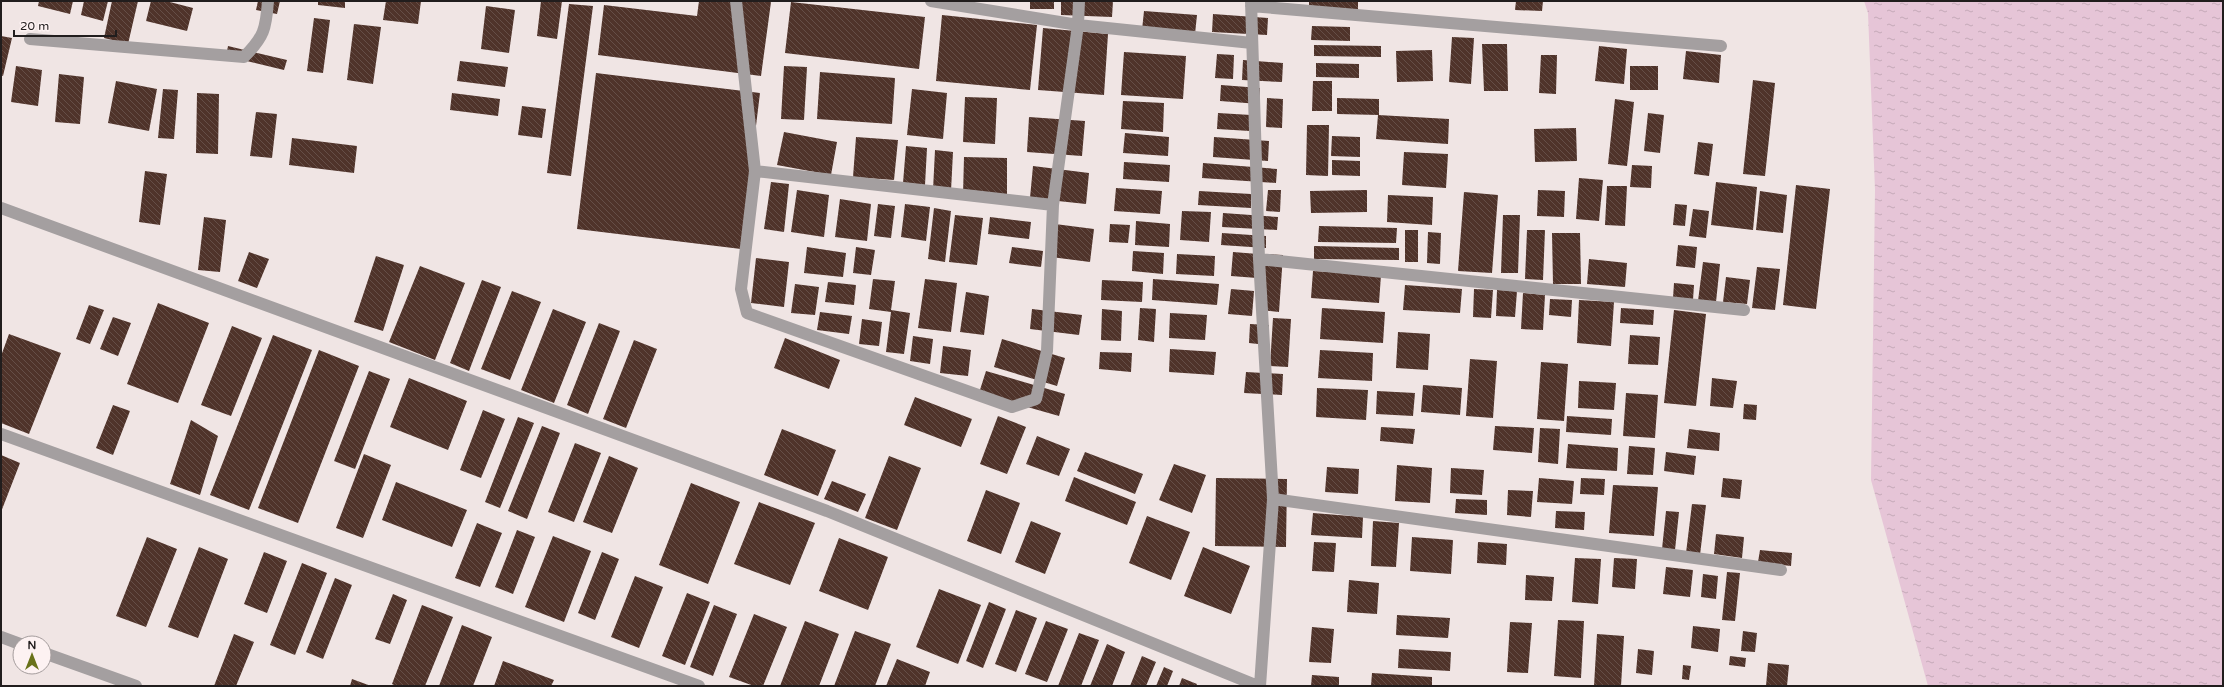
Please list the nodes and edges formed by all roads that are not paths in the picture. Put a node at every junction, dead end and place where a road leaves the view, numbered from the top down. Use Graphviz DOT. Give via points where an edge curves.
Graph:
graph roads {
  1 [pos="268,1"];
  2 [pos="736,1"];
  3 [pos="931,1"];
  4 [pos="1079,1"];
  5 [pos="1251,4"];
  6 [pos="1078,25"];
  7 [pos="30,39"];
  8 [pos="1252,43"];
  9 [pos="1721,46"];
  10 [pos="755,171"];
  11 [pos="1053,205"];
  12 [pos="1,208"];
  13 [pos="1259,259"];
  14 [pos="1744,310"];
  15 [pos="1,434"];
  16 [pos="1273,499"];
  17 [pos="1782,570"];
  18 [pos="1,637"];
  19 [pos="12,641"];
  20 [pos="52,655"];
  21 [pos="136,686"];
  22 [pos="699,686"];
  23 [pos="1259,686"];
  1 -- 7 [label="street" via="266,27 256,46 244,57"];
  2 -- 10 [label="street"];
  3 -- 6 [label="street"];
  4 -- 6 [label="street"];
  5 -- 8 [label="street"];
  5 -- 9 [label="street"];
  6 -- 8 [label="street"];
  6 -- 11 [label="street"];
  8 -- 13 [label="street"];
  10 -- 11 [label="street"];
  10 -- 11 [label="street" via="741,289 747,313 1012,407 1036,399 1047,351"];
  12 -- 23 [label="street" via="827,511"];
  13 -- 14 [label="street"];
  13 -- 16 [label="street"];
  15 -- 22 [label="street"];
  16 -- 17 [label="street"];
  16 -- 23 [label="street"];
  18 -- 19 [label="street"];
  20 -- 21 [label="street"];
}
